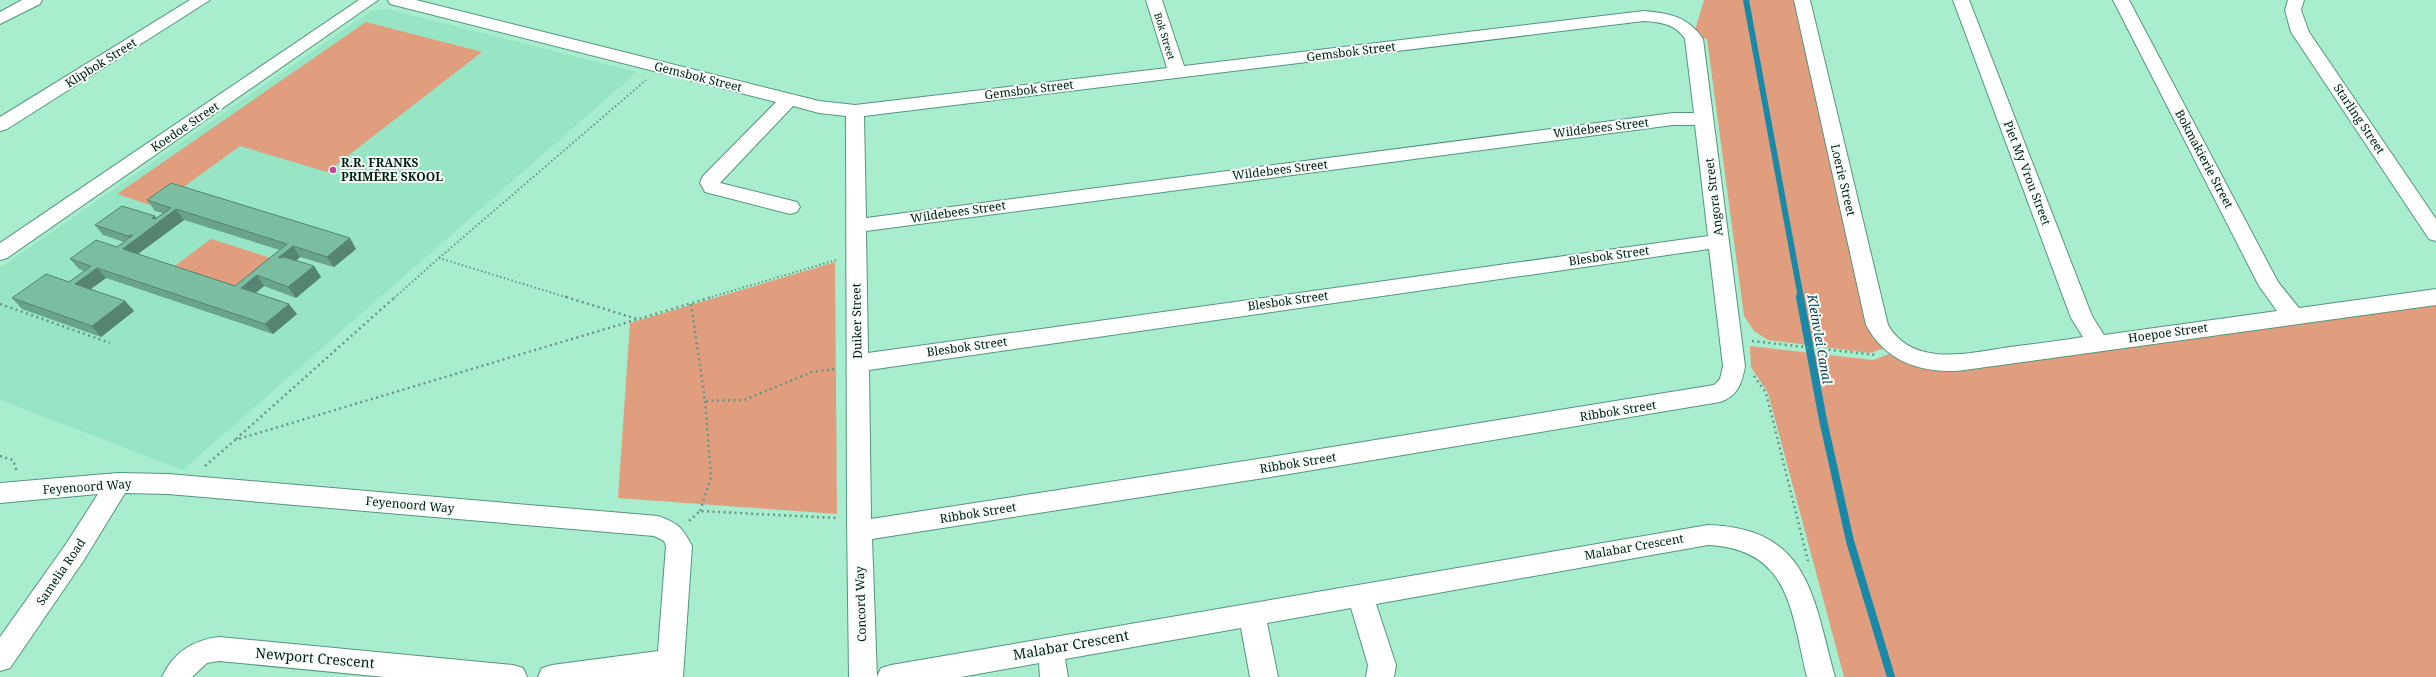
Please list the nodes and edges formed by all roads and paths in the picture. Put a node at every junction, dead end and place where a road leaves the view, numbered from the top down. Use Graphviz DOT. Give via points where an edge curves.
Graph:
graph roads {
  1 [pos="34,0"];
  2 [pos="202,0"];
  3 [pos="370,0"];
  4 [pos="396,0"];
  5 [pos="1154,0"];
  6 [pos="1802,0"];
  7 [pos="1961,0"];
  8 [pos="2120,0"];
  9 [pos="2296,0"];
  10 [pos="0,19"];
  11 [pos="1672,20"];
  12 [pos="660,68"];
  13 [pos="1177,72"];
  14 [pos="788,100"];
  15 [pos="855,111"];
  16 [pos="1704,119"];
  17 [pos="0,125"];
  18 [pos="790,207"];
  19 [pos="855,226"];
  20 [pos="2436,234"];
  21 [pos="1719,241"];
  22 [pos="0,253"];
  23 [pos="439,258"];
  24 [pos="836,260"];
  25 [pos="2436,297"];
  26 [pos="0,304"];
  27 [pos="691,304"];
  28 [pos="2293,316"];
  29 [pos="637,320"];
  30 [pos="1750,341"];
  31 [pos="110,343"];
  32 [pos="2098,343"];
  33 [pos="1902,351"];
  34 [pos="1851,354"];
  35 [pos="857,363"];
  36 [pos="1741,377"];
  37 [pos="705,401"];
  38 [pos="235,440"];
  39 [pos="206,465"];
  40 [pos="118,483"];
  41 [pos="0,493"];
  42 [pos="700,511"];
  43 [pos="860,525"];
  44 [pos="673,534"];
  45 [pos="1808,563"];
  46 [pos="1360,595"];
  47 [pos="1252,614"];
  48 [pos="1050,648"];
  49 [pos="0,659"];
  50 [pos="670,670"];
  51 [pos="176,677"];
  52 [pos="513,677"];
  53 [pos="552,677"];
  54 [pos="863,677"];
  55 [pos="891,677"];
  56 [pos="1054,677"];
  57 [pos="1264,677"];
  58 [pos="1380,677"];
  59 [pos="1821,677"];
  1 -- 10 [label="street"];
  2 -- 17 [label="street, Klipbok Street"];
  3 -- 22 [label="street, Koedoe Street"];
  4 -- 12 [label="street, Gemsbok Street"];
  5 -- 13 [label="street, Bok Street"];
  6 -- 33 [label="street, Loerie Street" via="1877,325 1888,341"];
  7 -- 32 [label="street, Piet My Vrou Street" via="2082,318"];
  8 -- 28 [label="street, Bokmakierie Street" via="2270,286"];
  9 -- 20 [label="street, Starling Street" via="2293,10 2300,32"];
  11 -- 13 [label="street, Gemsbok Street" via="1644,16"];
  11 -- 16 [label="street, Angora Street" via="1687,29 1694,39"];
  12 -- 14 [label="street, Gemsbok Street"];
  12 -- 23 [label="path"];
  13 -- 15 [label="street, Gemsbok Street"];
  14 -- 15 [label="street, Gemsbok Street"];
  14 -- 18 [label="street" via="713,176 710,183 712,187 720,190"];
  15 -- 19 [label="street, Duiker Street"];
  16 -- 19 [label="street, Wildebees Street" via="1673,119"];
  16 -- 21 [label="street, Angora Street"];
  19 -- 35 [label="street, Duiker Street"];
  21 -- 35 [label="street, Blesbok Street"];
  21 -- 36 [label="street, Angora Street" via="1734,366"];
  23 -- 29 [label="path"];
  23 -- 38 [label="path"];
  24 -- 27 [label="path"];
  25 -- 28 [label="street, Hoepoe Street"];
  26 -- 31 [label="path"];
  27 -- 29 [label="path"];
  27 -- 37 [label="path"];
  28 -- 32 [label="street, Hoepoe Street"];
  29 -- 38 [label="path"];
  30 -- 34 [label="path"];
  32 -- 33 [label="street, Hoepoe Street" via="1947,363 1924,360"];
  35 -- 37 [label="path" via="812,372 744,400"];
  35 -- 43 [label="street, Duiker Street"];
  36 -- 43 [label="street, Ribbok Street" via="1712,396"];
  36 -- 45 [label="path" via="1766,394"];
  37 -- 42 [label="path" via="711,477"];
  38 -- 39 [label="path"];
  40 -- 41 [label="street, Feyenoord Way"];
  40 -- 44 [label="street, Feyenoord Way" via="168,484 648,525 658,526"];
  40 -- 49 [label="street, Samelia Road" via="75,552"];
  42 -- 43 [label="path"];
  42 -- 44 [label="path"];
  43 -- 54 [label="street, Concord Way"];
  44 -- 50 [label="street" via="680,553"];
  46 -- 47 [label="street, Malabar Crescent"];
  46 -- 58 [label="street" via="1382,665"];
  46 -- 59 [label="street, Malabar Crescent" via="1708,535 1732,536 1756,544 1770,553 1791,575 1798,588"];
  47 -- 48 [label="street, Malabar Crescent"];
  47 -- 57 [label="street"];
  48 -- 55 [label="street, Malabar Crescent"];
  48 -- 56 [label="street"];
  50 -- 53 [label="street"];
  51 -- 52 [label="street, Newport Crescent" via="193,656 204,650 219,649"];
}
